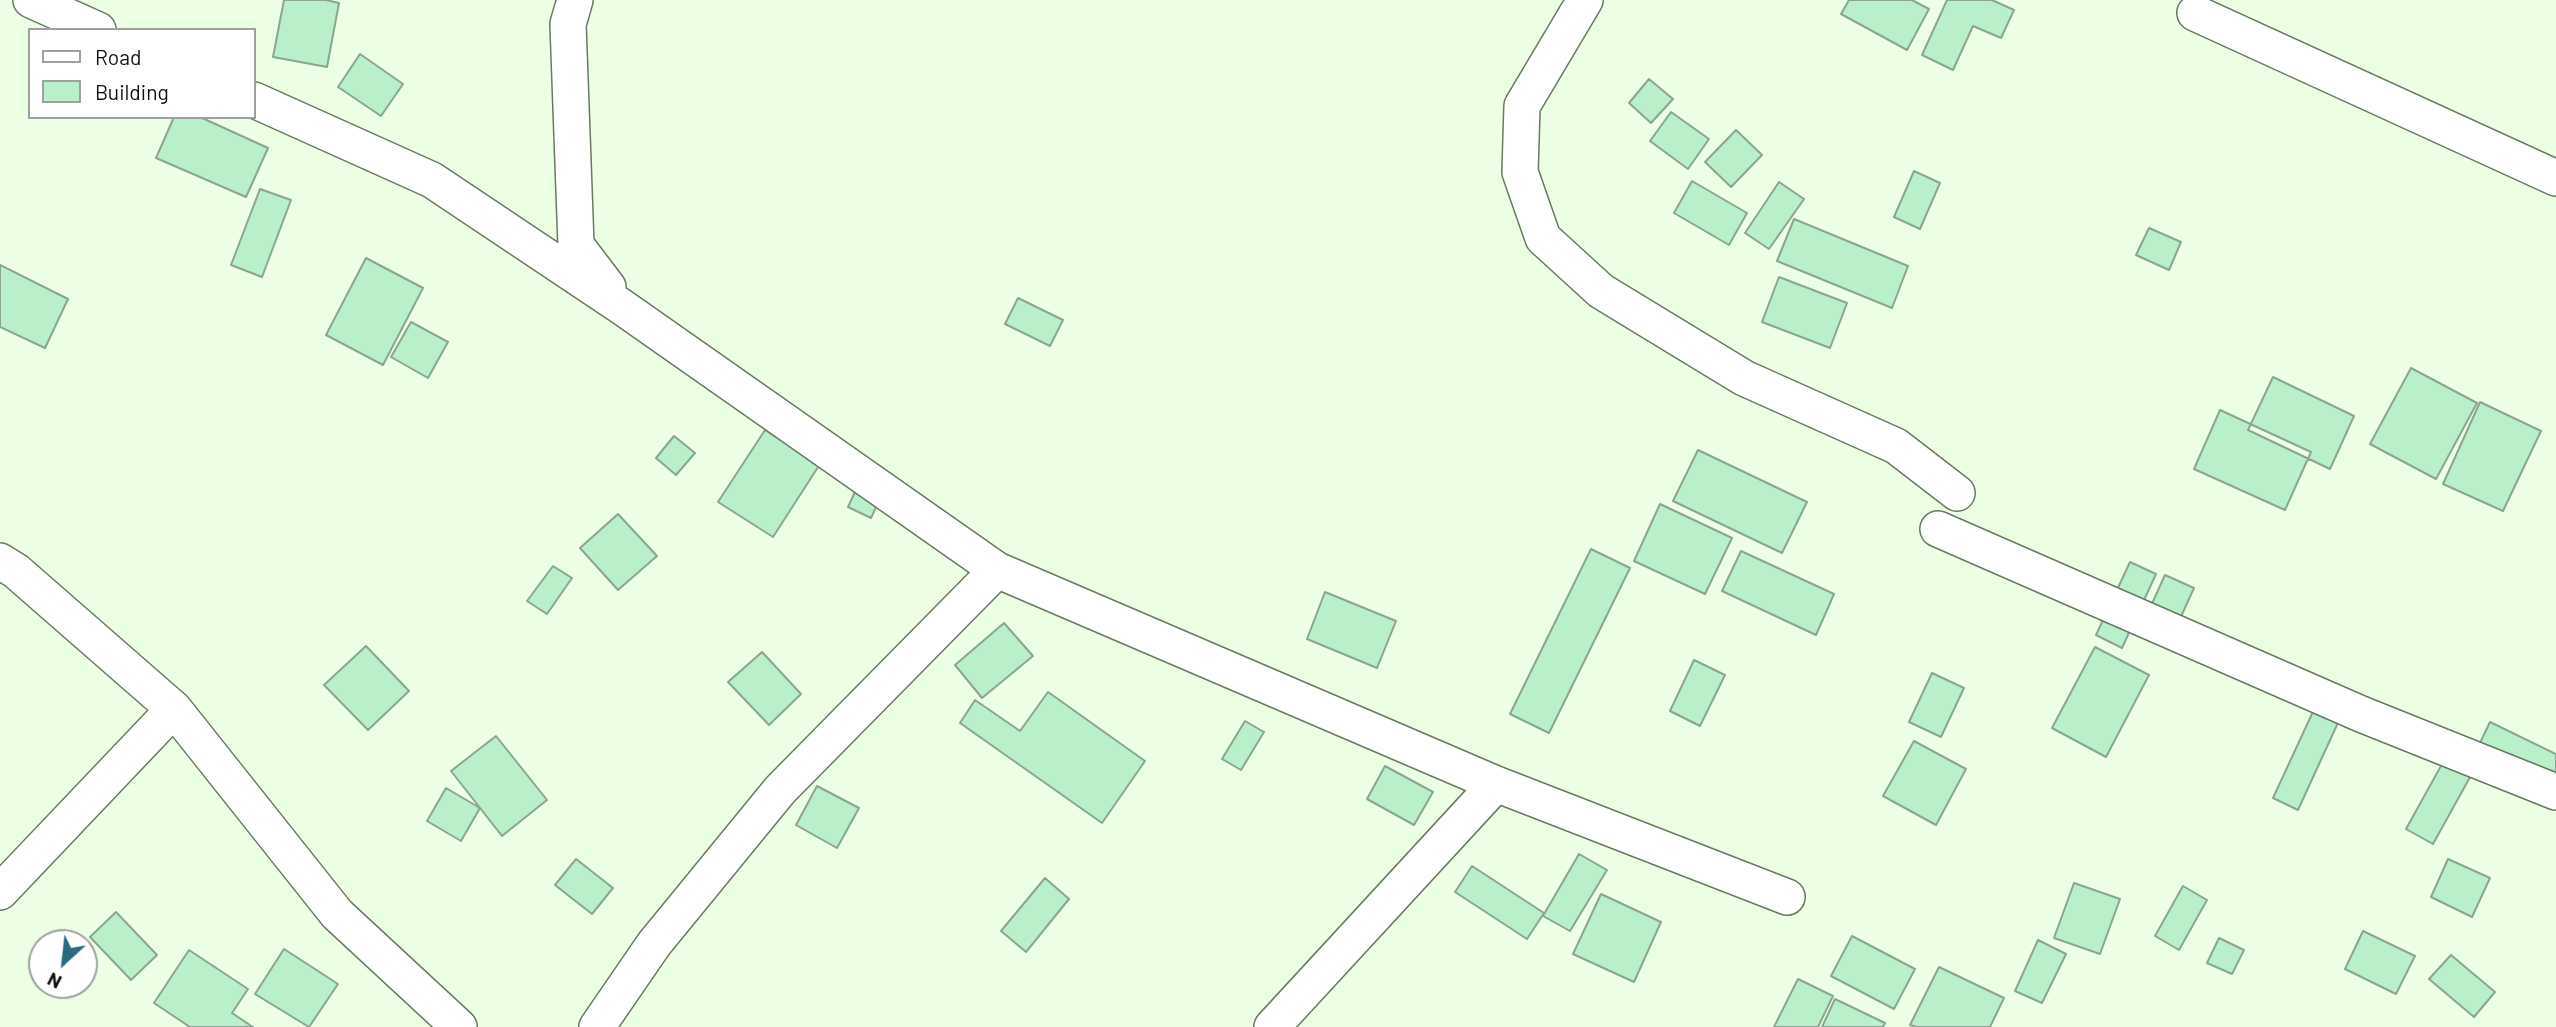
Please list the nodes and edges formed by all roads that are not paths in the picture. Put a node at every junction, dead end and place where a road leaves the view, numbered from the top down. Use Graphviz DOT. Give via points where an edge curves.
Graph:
graph roads {
  1 [pos="31,0"];
  2 [pos="575,0"];
  3 [pos="1585,0"];
  4 [pos="2195,13"];
  5 [pos="93,28"];
  6 [pos="256,101"];
  7 [pos="2556,178"];
  8 [pos="622,307"];
  9 [pos="1957,493"];
  10 [pos="1938,528"];
  11 [pos="0,561"];
  12 [pos="997,570"];
  13 [pos="174,709"];
  14 [pos="1496,784"];
  15 [pos="2556,792"];
  16 [pos="0,892"];
  17 [pos="1787,897"];
  18 [pos="458,1027"];
  19 [pos="597,1027"];
  20 [pos="1272,1027"];
  1 -- 5 [label="street"];
  2 -- 8 [label="street" via="568,24 576,245"];
  3 -- 9 [label="street" via="1522,106 1520,172 1543,238 1601,291 1744,378 1896,446"];
  4 -- 7 [label="street"];
  6 -- 8 [label="street" via="432,180"];
  8 -- 12 [label="street"];
  10 -- 15 [label="street" via="2361,714"];
  11 -- 13 [label="street"];
  12 -- 14 [label="street"];
  12 -- 19 [label="street" via="780,790 654,944"];
  13 -- 16 [label="street"];
  13 -- 18 [label="street" via="337,914"];
  14 -- 17 [label="street"];
  14 -- 20 [label="street"];
}
